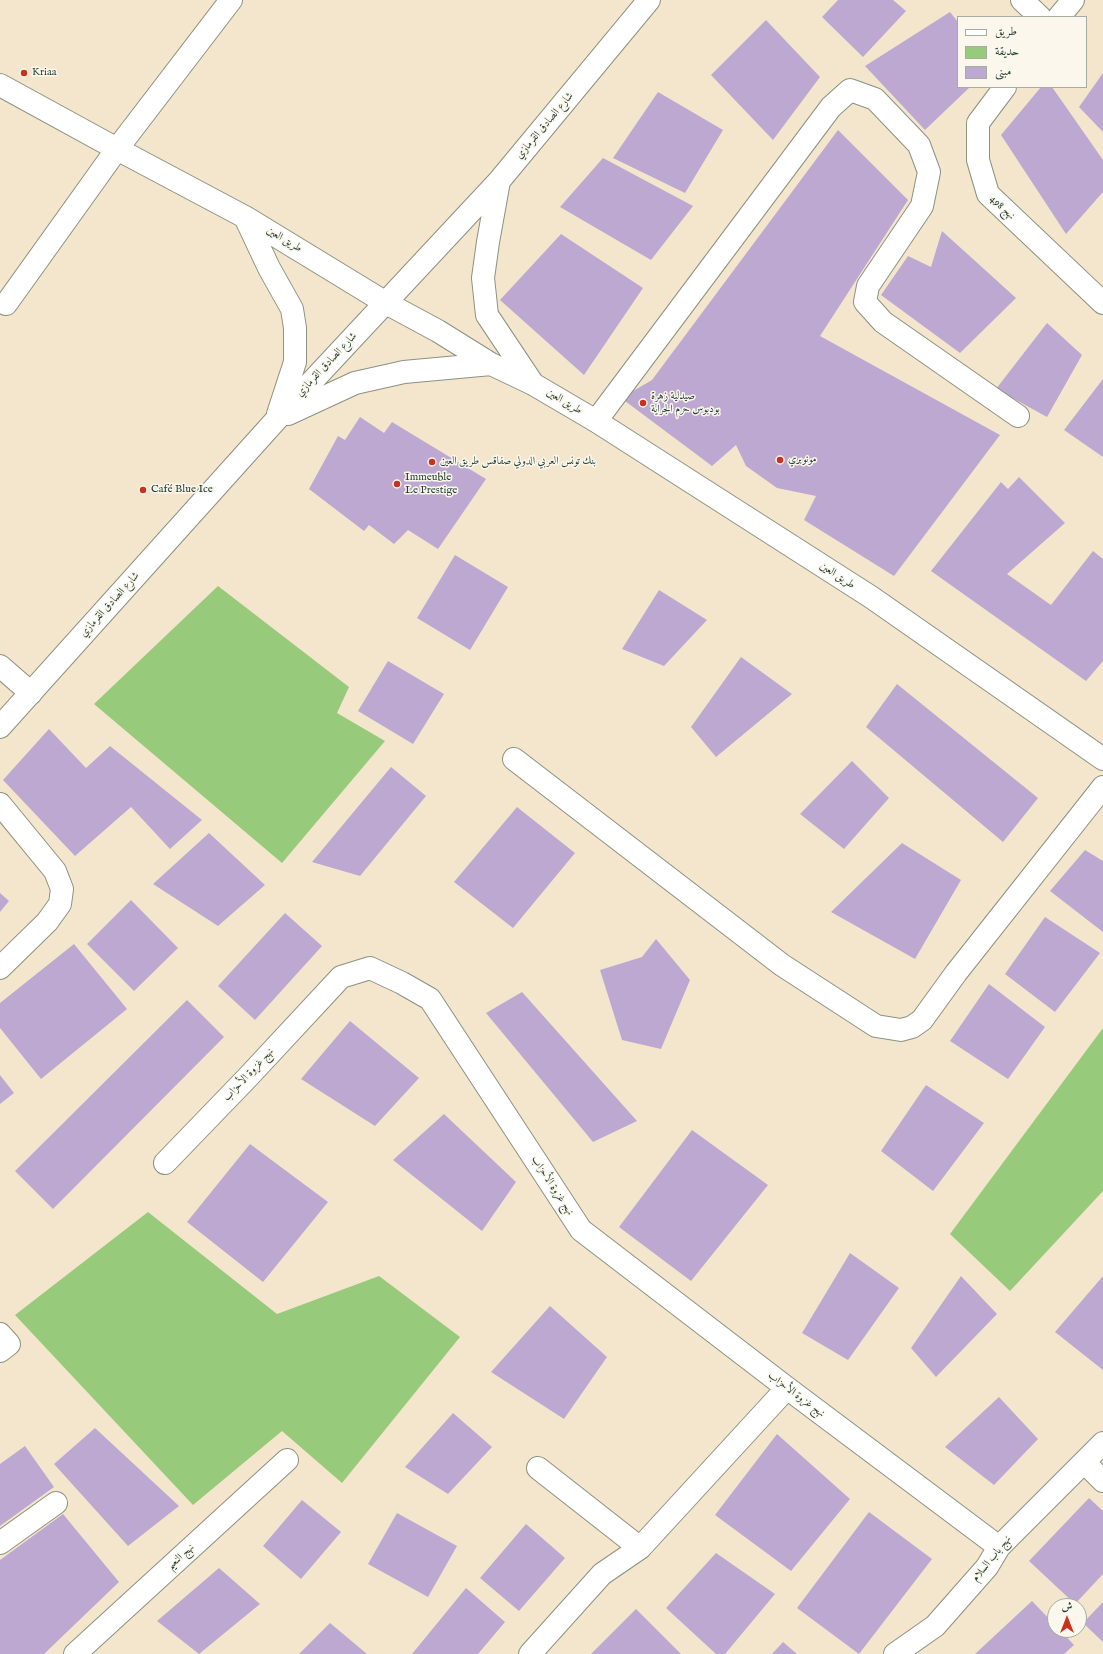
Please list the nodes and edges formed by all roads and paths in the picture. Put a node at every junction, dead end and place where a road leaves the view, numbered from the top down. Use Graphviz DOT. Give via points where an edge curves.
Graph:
graph roads {
  1 [pos="231,0"];
  2 [pos="649,0"];
  3 [pos="1022,0"];
  4 [pos="1073,0"];
  5 [pos="1039,16"];
  6 [pos="1060,16"];
  7 [pos="0,85"];
  8 [pos="1004,88"];
  9 [pos="116,149"];
  10 [pos="499,181"];
  11 [pos="245,217"];
  12 [pos="386,302"];
  13 [pos="1103,303"];
  14 [pos="6,304"];
  15 [pos="491,364"];
  16 [pos="533,384"];
  17 [pos="1018,416"];
  18 [pos="276,420"];
  19 [pos="596,421"];
  20 [pos="0,666"];
  21 [pos="31,693"];
  22 [pos="0,727"];
  23 [pos="514,759"];
  24 [pos="1103,760"];
  25 [pos="1103,788"];
  26 [pos="0,804"];
  27 [pos="0,968"];
  28 [pos="165,1163"];
  29 [pos="0,1334"];
  30 [pos="0,1351"];
  31 [pos="787,1388"];
  32 [pos="1103,1443"];
  33 [pos="287,1460"];
  34 [pos="1084,1462"];
  35 [pos="538,1468"];
  36 [pos="1103,1481"];
  37 [pos="56,1503"];
  38 [pos="0,1543"];
  39 [pos="999,1547"];
  40 [pos="640,1548"];
  41 [pos="75,1654"];
  42 [pos="530,1654"];
  43 [pos="895,1654"];
  1 -- 9 [label="street"];
  2 -- 10 [label="street, شارع الصادق القرمازي"];
  3 -- 5 [label="street"];
  4 -- 6 [label="street"];
  7 -- 9 [label="street, طريق العين"];
  8 -- 13 [label="street, نهج 498" via="978,124 978,160 988,194"];
  9 -- 11 [label="street, طريق العين"];
  9 -- 14 [label="street"];
  10 -- 12 [label="street, شارع الصادق القرمازي"];
  10 -- 16 [label="street" via="483,278 487,314"];
  11 -- 12 [label="street, طريق العين"];
  11 -- 18 [label="street" via="292,309 294,362"];
  12 -- 15 [label="street, طريق العين"];
  12 -- 18 [label="street, شارع الصادق القرمازي"];
  15 -- 16 [label="street, طريق العين"];
  15 -- 18 [label="street" via="404,372 355,383"];
  16 -- 19 [label="street, طريق العين"];
  17 -- 19 [label="street" via="884,322 865,302 868,286 922,206 929,172 919,146 875,99 850,90 831,107"];
  18 -- 21 [label="street, شارع الصادق القرمازي"];
  19 -- 24 [label="street, طريق العين" via="871,597"];
  20 -- 21 [label="street"];
  21 -- 22 [label="street, شارع الصادق القرمازي"];
  23 -- 25 [label="street" via="782,965 876,1026 901,1030 912,1027 922,1020 956,973"];
  26 -- 27 [label="street" via="55,871 62,889 60,904 47,922"];
  28 -- 31 [label="street, نهج غزوة الأحزاب" via="341,977 370,968 402,982 430,999 581,1230"];
  29 -- 30 [label="street" via="9,1344"];
  31 -- 39 [label="street, نهج غزوة الأحزاب"];
  31 -- 40 [label="street"];
  32 -- 34 [label="street, نهج باب السلام"];
  33 -- 41 [label="street, نهج النعيم"];
  34 -- 36 [label="street"];
  34 -- 39 [label="street, نهج باب السلام"];
  35 -- 40 [label="street"];
  37 -- 38 [label="street"];
  39 -- 43 [label="street, نهج باب السلام" via="987,1567 935,1626"];
  40 -- 42 [label="street" via="602,1574"];
}
